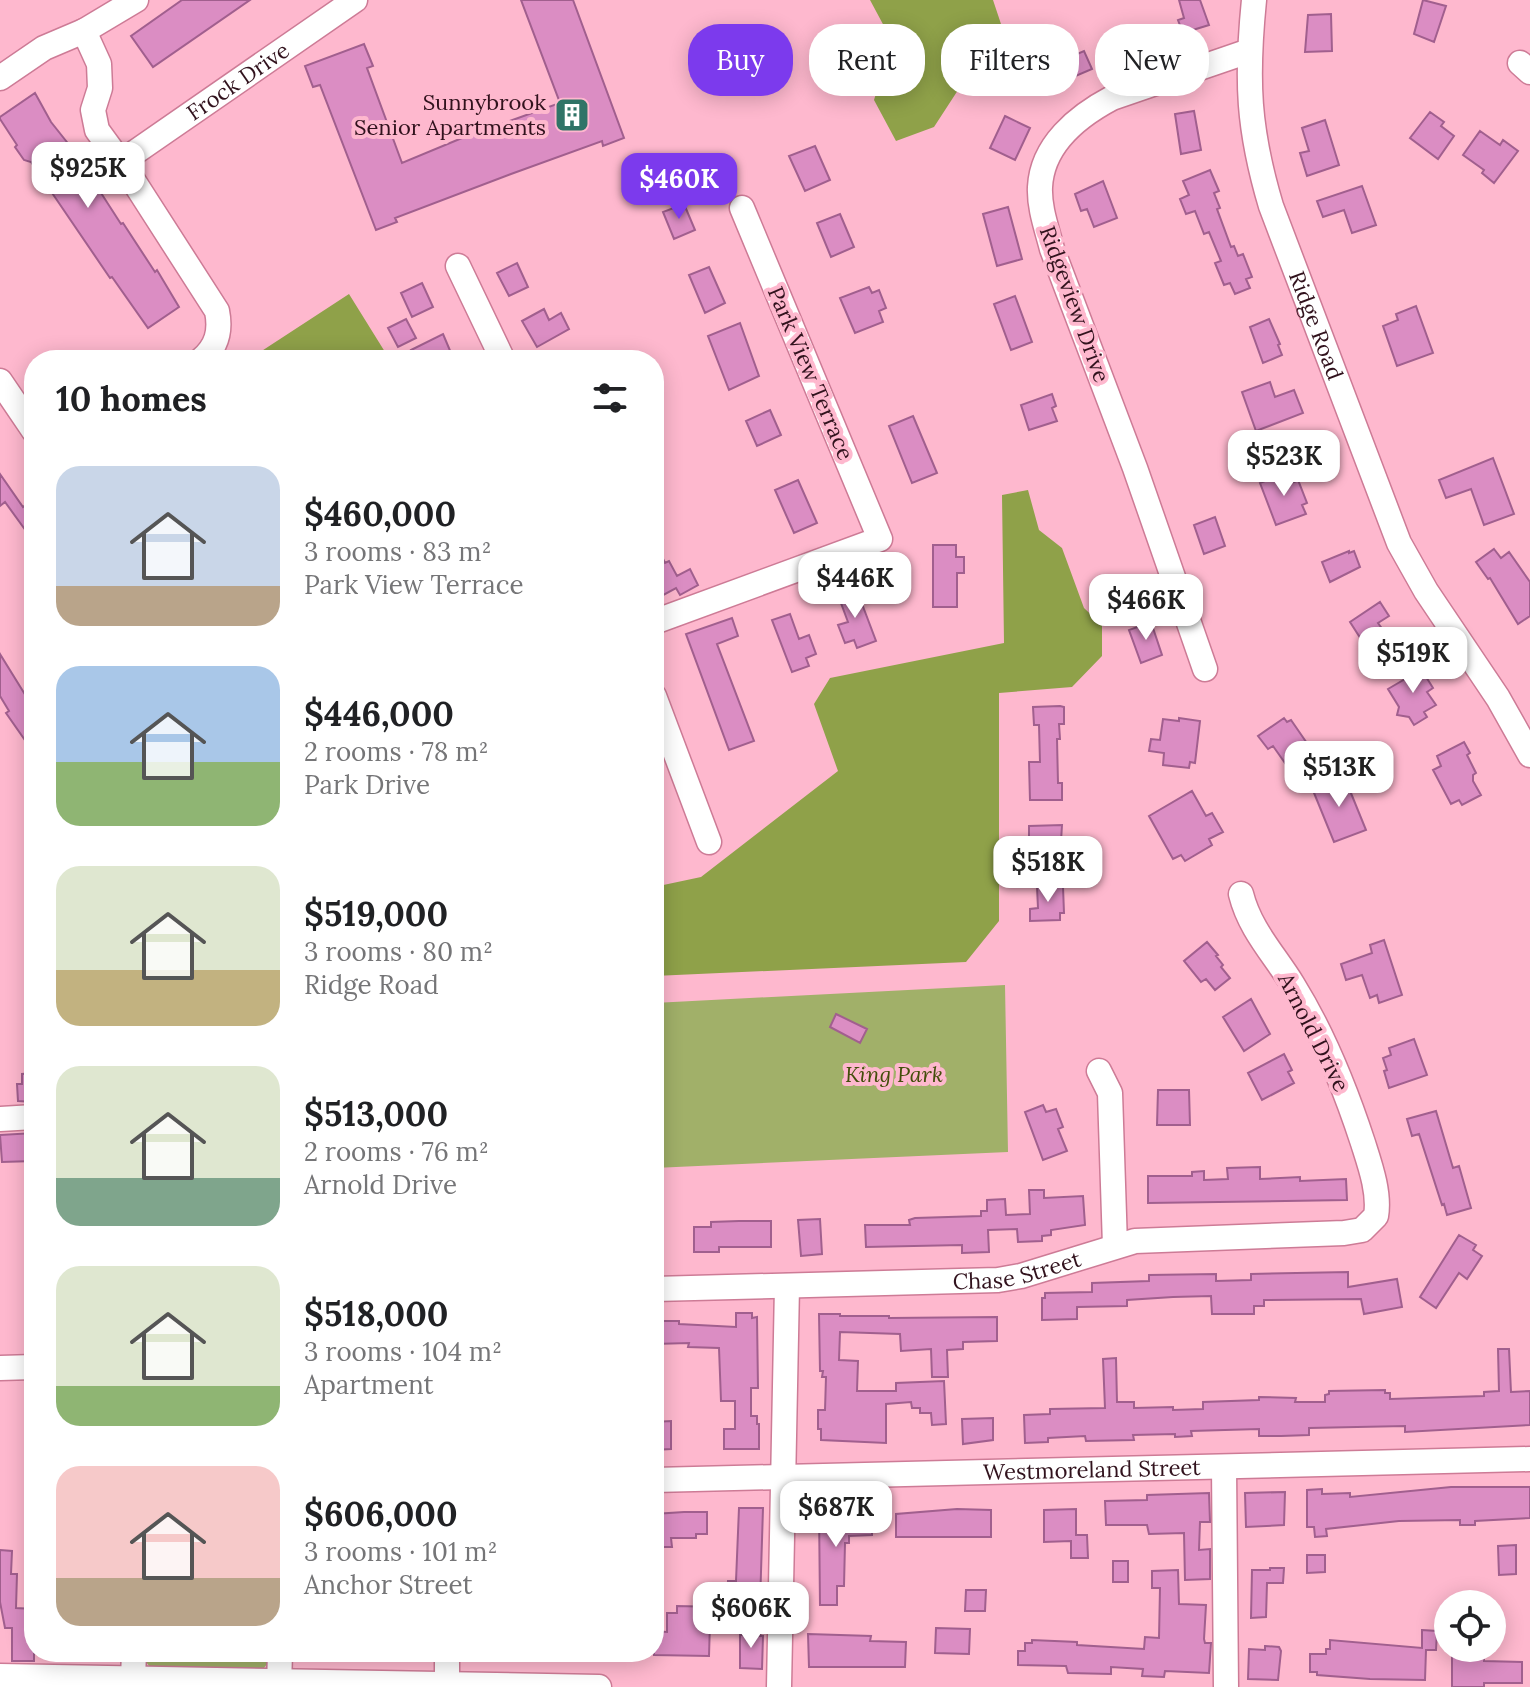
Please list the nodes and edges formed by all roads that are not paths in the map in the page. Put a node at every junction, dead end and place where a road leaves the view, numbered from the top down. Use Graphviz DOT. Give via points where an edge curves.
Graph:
graph roads {
  1 [pos="136,0"];
  2 [pos="355,0"];
  3 [pos="1254,0"];
  4 [pos="84,31"];
  5 [pos="1249,51"];
  6 [pos="0,78"];
  7 [pos="121,162"];
  8 [pos="742,208"];
  9 [pos="458,266"];
  10 [pos="210,350"];
  11 [pos="498,350"];
  12 [pos="0,381"];
  13 [pos="24,416"];
  14 [pos="664,618"];
  15 [pos="1205,669"];
  16 [pos="664,723"];
  17 [pos="1530,755"];
  18 [pos="709,842"];
  19 [pos="1241,894"];
  20 [pos="1099,1071"];
  21 [pos="24,1118"];
  22 [pos="0,1119"];
  23 [pos="1373,1222"];
  24 [pos="1115,1246"];
  25 [pos="787,1286"];
  26 [pos="664,1289"];
  27 [pos="24,1367"];
  28 [pos="0,1368"];
  29 [pos="1530,1459"];
  30 [pos="1224,1467"];
  31 [pos="783,1478"];
  32 [pos="664,1480"];
  33 [pos="134,1662"];
  34 [pos="280,1662"];
  35 [pos="447,1662"];
  36 [pos="0,1676"];
  37 [pos="133,1679"];
  38 [pos="280,1684"];
  39 [pos="447,1686"];
  40 [pos="599,1687"];
  41 [pos="779,1687"];
  42 [pos="1226,1687"];
  1 -- 4 [label="street"];
  2 -- 7 [label="street, Frock Drive"];
  3 -- 5 [label="street, Ridge Road"];
  4 -- 6 [label="street" via="44,48"];
  4 -- 7 [label="street" via="101,77 95,125"];
  5 -- 15 [label="street, Ridgeview Drive" via="1093,108 1052,150 1040,187 1052,249"];
  5 -- 17 [label="street, Ridge Road" via="1249,104 1259,166 1367,463 1412,569"];
  7 -- 10 [label="street" via="217,311 218,336"];
  8 -- 14 [label="street, Park View Terrace" via="880,539"];
  9 -- 11 [label="street"];
  12 -- 13 [label="street"];
  16 -- 18 [label="street"];
  19 -- 23 [label="street, Arnold Drive" via="1249,921 1295,988 1343,1085 1369,1162 1376,1195"];
  20 -- 24 [label="street" via="1110,1093"];
  21 -- 22 [label="street"];
  23 -- 24 [label="street, Chase Street" via="1353,1232 1161,1238"];
  24 -- 25 [label="street, Chase Street" via="1012,1278"];
  25 -- 26 [label="street, Chase Street"];
  25 -- 31 [label="street"];
  27 -- 28 [label="street"];
  29 -- 30 [label="street, Westmoreland Street"];
  30 -- 31 [label="street, Westmoreland Street"];
  30 -- 42 [label="street"];
  31 -- 32 [label="street, Westmoreland Street"];
  31 -- 41 [label="street"];
  33 -- 37 [label="street"];
  34 -- 38 [label="street"];
  35 -- 39 [label="street"];
  36 -- 37 [label="street"];
  37 -- 38 [label="street"];
  38 -- 39 [label="street"];
  39 -- 40 [label="street"];
}
